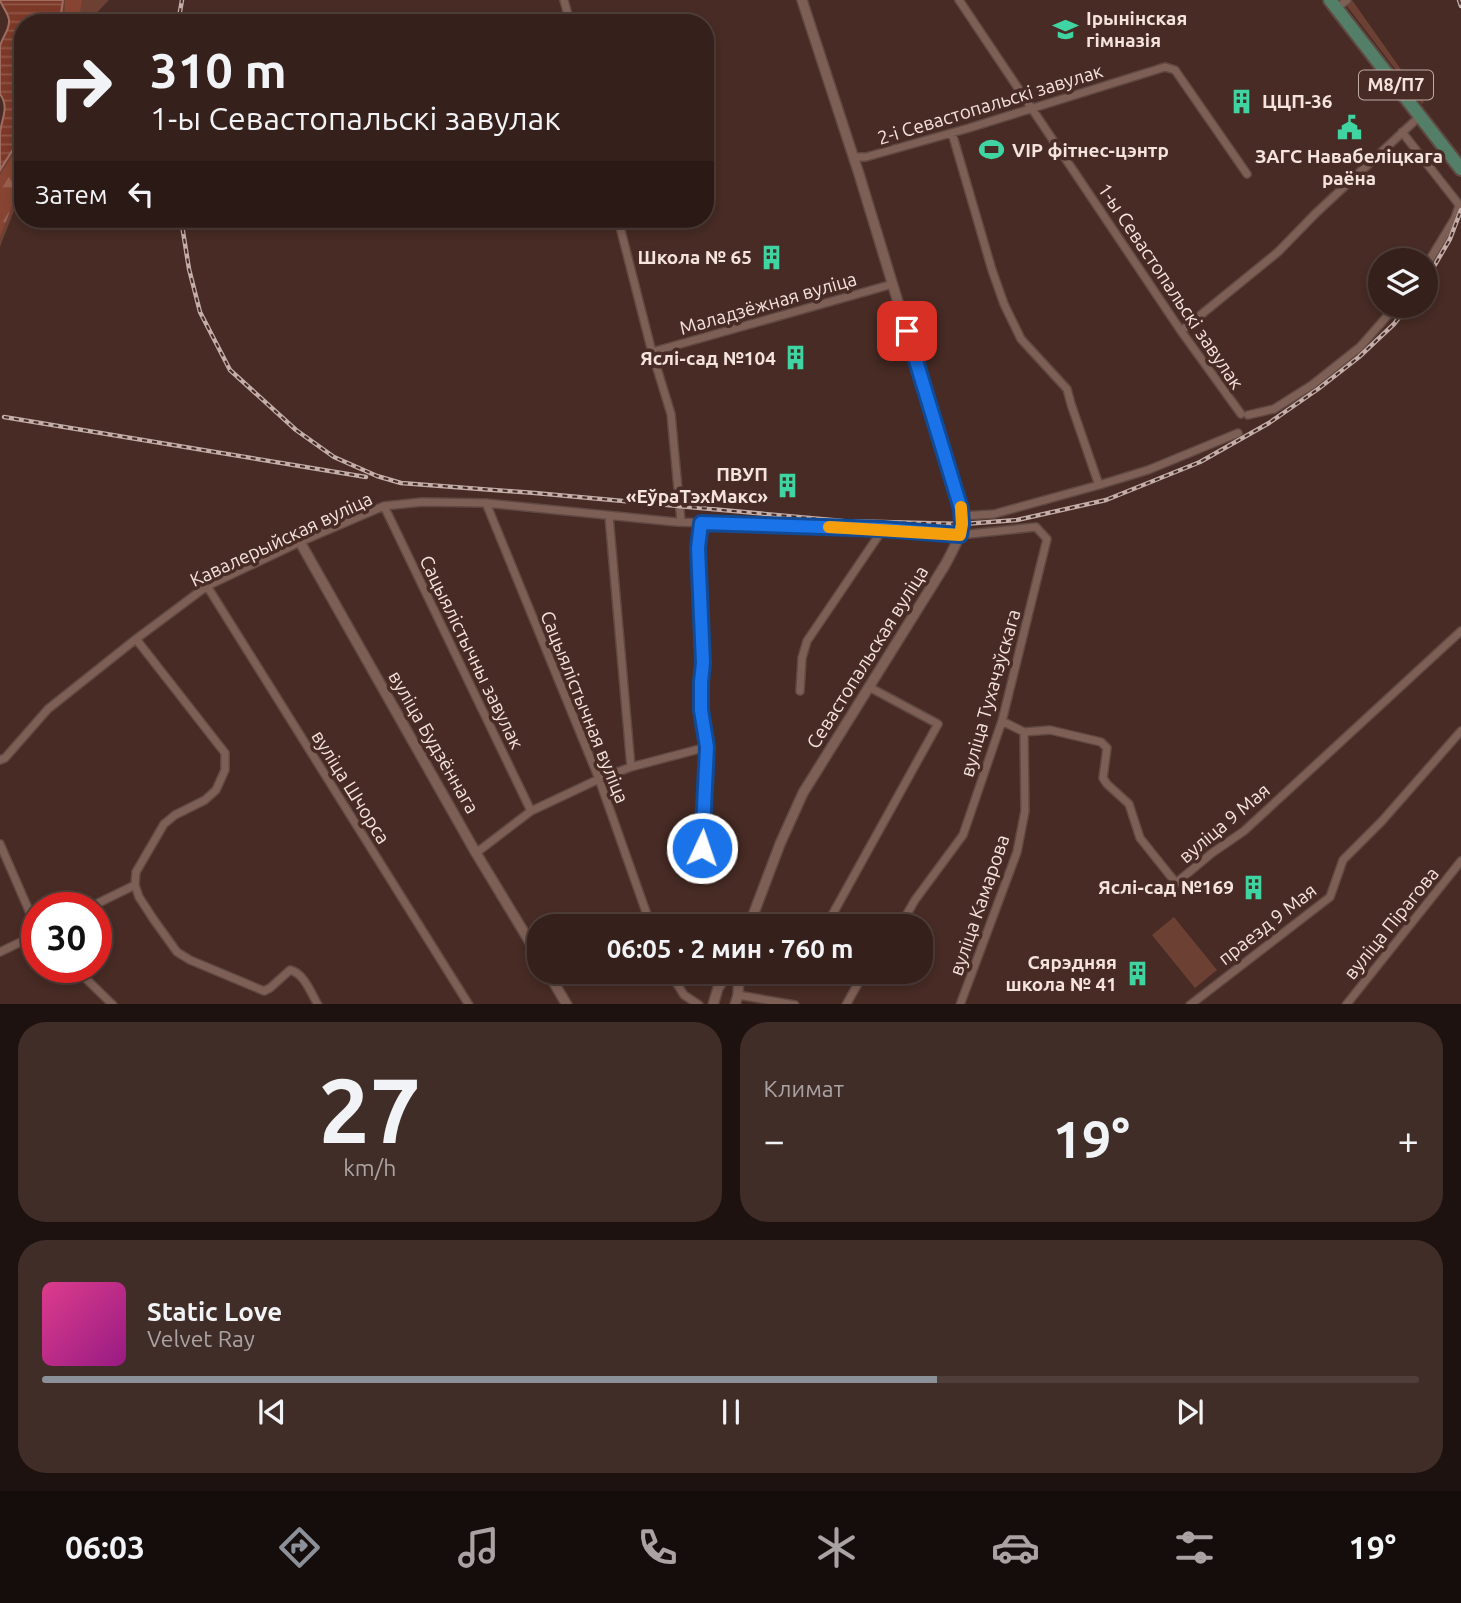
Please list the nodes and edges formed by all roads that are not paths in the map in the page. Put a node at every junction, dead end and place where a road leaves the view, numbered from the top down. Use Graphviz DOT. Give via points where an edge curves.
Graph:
graph roads {
  1 [pos="802,0"];
  2 [pos="960,0"];
  3 [pos="1338,3"];
  4 [pos="1033,108"];
  5 [pos="1420,116"];
  6 [pos="1402,132"];
  7 [pos="952,133"];
  8 [pos="853,157"];
  9 [pos="1461,169"];
  10 [pos="1247,174"];
  11 [pos="620,228"];
  12 [pos="1437,248"];
  13 [pos="893,284"];
  14 [pos="1385,318"];
  15 [pos="1181,331"];
  16 [pos="652,352"];
  17 [pos="1238,433"];
  18 [pos="1099,485"];
  19 [pos="486,503"];
  20 [pos="384,506"];
  21 [pos="609,516"];
  22 [pos="962,516"];
  23 [pos="678,522"];
  24 [pos="701,523"];
  25 [pos="883,529"];
  26 [pos="960,535"];
  27 [pos="300,542"];
  28 [pos="208,586"];
  29 [pos="1461,631"];
  30 [pos="136,639"];
  31 [pos="869,687"];
  32 [pos="800,691"];
  33 [pos="1002,721"];
  34 [pos="1461,731"];
  35 [pos="1024,732"];
  36 [pos="707,747"];
  37 [pos="0,760"];
  38 [pos="631,766"];
  39 [pos="598,779"];
  40 [pos="531,811"];
  41 [pos="0,844"];
  42 [pos="476,853"];
  43 [pos="1460,864"];
  44 [pos="701,874"];
  45 [pos="135,885"];
  46 [pos="21,893"];
  47 [pos="112,896"];
  48 [pos="647,914"];
  49 [pos="754,914"];
  50 [pos="834,914"];
  51 [pos="907,914"];
  52 [pos="527,937"];
  53 [pos="21,940"];
  54 [pos="0,952"];
  55 [pos="91,983"];
  56 [pos="555,984"];
  57 [pos="677,984"];
  58 [pos="721,984"];
  59 [pos="858,984"];
  60 [pos="718,988"];
  61 [pos="737,997"];
  62 [pos="113,1004"];
  63 [pos="317,1004"];
  64 [pos="469,1004"];
  65 [pos="567,1004"];
  66 [pos="699,1004"];
  67 [pos="713,1004"];
  68 [pos="795,1004"];
  69 [pos="846,1004"];
  70 [pos="960,1004"];
  71 [pos="1190,1004"];
  72 [pos="1346,1004"];
  1 -- 8 [label="street, Севастопальская вуліца"];
  2 -- 4 [label="street, 1-ы Севастопальскі завулак"];
  3 -- 5 [label="main road, М8/П7"];
  4 -- 7 [label="street, 2-і Севастопальскі завулак"];
  4 -- 10 [label="street, 2-і Севастопальскі завулак" via="1165,67 1175,70"];
  4 -- 15 [label="street, 1-ы Севастопальскі завулак"];
  5 -- 6 [label="street"];
  5 -- 9 [label="main road, М8/П7"];
  6 -- 12 [label="street" via="1459,206"];
  6 -- 15 [label="street" via="1278,252"];
  7 -- 8 [label="street, 2-і Севастопальскі завулак"];
  7 -- 18 [label="street" via="1004,304 1021,339 1067,389"];
  8 -- 13 [label="street, Севастопальская вуліца"];
  11 -- 16 [label="street"];
  13 -- 16 [label="street, Маладзёжная вуліца"];
  13 -- 22 [label="street, Севастопальская вуліца"];
  14 -- 15 [label="street, 1-ы Севастопальскі завулак" via="1360,347 1312,385 1274,408 1245,415"];
  16 -- 23 [label="street" via="671,414"];
  17 -- 18 [label="street"];
  18 -- 22 [label="street" via="994,514"];
  19 -- 20 [label="street, Кавалерыйская вуліца"];
  19 -- 21 [label="street, Кавалерыйская вуліца"];
  19 -- 39 [label="street, Сацыялістычная вуліца"];
  20 -- 27 [label="street, Кавалерыйская вуліца"];
  20 -- 40 [label="street, Сацыялістычны завулак"];
  21 -- 23 [label="street, Кавалерыйская вуліца"];
  21 -- 38 [label="street"];
  22 -- 26 [label="street, Севастопальская вуліца"];
  23 -- 24 [label="street"];
  24 -- 25 [label="street"];
  24 -- 36 [label="street" via="701,710"];
  25 -- 26 [label="street"];
  25 -- 32 [label="street" via="807,641"];
  26 -- 31 [label="street, Севастопальская вуліца"];
  26 -- 33 [label="street, вуліца Тухачэўскага" via="1036,527 1047,540"];
  27 -- 28 [label="street, Кавалерыйская вуліца"];
  27 -- 42 [label="street, вуліца Будзённага"];
  28 -- 30 [label="street, Кавалерыйская вуліца"];
  28 -- 64 [label="street, вуліца Шчорса"];
  29 -- 35 [label="street, вуліца 9 Мая" via="1244,831 1176,883 1140,838 1129,804 1103,778 1107,748 1101,742 1050,730"];
  30 -- 37 [label="street, Кавалерыйская вуліца" via="48,709"];
  30 -- 45 [label="street" via="225,753 225,770 216,790 205,800 164,824 136,872"];
  31 -- 49 [label="street, Севастопальская вуліца" via="803,793"];
  31 -- 50 [label="street" via="938,723"];
  33 -- 35 [label="street, вуліца 9 Мая"];
  33 -- 51 [label="street, вуліца Тухачэўскага" via="963,835"];
  34 -- 71 [label="street, праезд 9 Мая" via="1343,860 1329,897"];
  35 -- 70 [label="street, вуліца Камарова" via="1025,811 1017,852"];
  36 -- 38 [label="street"];
  36 -- 44 [label="street"];
  38 -- 39 [label="street"];
  39 -- 40 [label="street"];
  39 -- 48 [label="street, Сацыялістычная вуліца"];
  40 -- 42 [label="street"];
  41 -- 46 [label="street"];
  42 -- 52 [label="street, вуліца Будзённага"];
  43 -- 72 [label="street, вуліца Пірагова"];
  45 -- 47 [label="street"];
  45 -- 63 [label="street" via="177,952 264,991 290,970 296,971"];
  53 -- 54 [label="street"];
  55 -- 62 [label="street"];
  56 -- 65 [label="street"];
  57 -- 66 [label="street"];
  58 -- 60 [label="street"];
  59 -- 69 [label="street"];
  60 -- 61 [label="street" via="734,985"];
  60 -- 67 [label="street"];
  61 -- 68 [label="street"];
}
